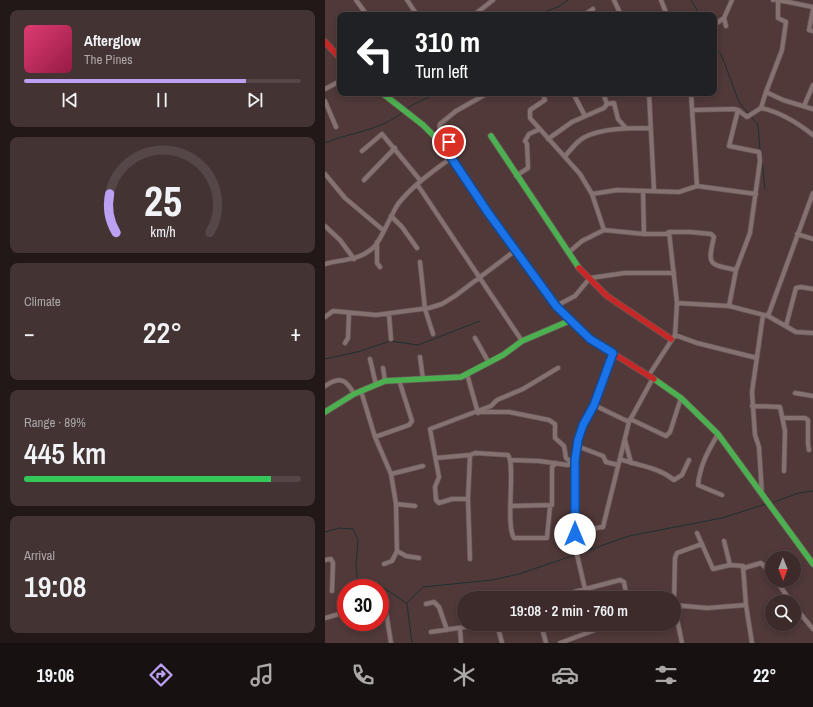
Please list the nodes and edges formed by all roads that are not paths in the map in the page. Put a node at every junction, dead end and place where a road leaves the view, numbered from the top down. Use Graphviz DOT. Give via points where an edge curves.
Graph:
graph roads {
  1 [pos="356,0"];
  2 [pos="407,0"];
  3 [pos="493,0"];
  4 [pos="615,0"];
  5 [pos="661,0"];
  6 [pos="732,0"];
  7 [pos="778,0"];
  8 [pos="813,8"];
  9 [pos="593,9"];
  10 [pos="365,12"];
  11 [pos="415,12"];
  12 [pos="478,12"];
  13 [pos="589,12"];
  14 [pos="620,12"];
  15 [pos="666,12"];
  16 [pos="724,18"];
  17 [pos="717,23"];
  18 [pos="725,26"];
  19 [pos="813,31"];
  20 [pos="325,42"];
  21 [pos="337,55"];
  22 [pos="337,83"];
  23 [pos="813,86"];
  24 [pos="325,89"];
  25 [pos="766,92"];
  26 [pos="386,96"];
  27 [pos="483,96"];
  28 [pos="543,96"];
  29 [pos="575,96"];
  30 [pos="604,96"];
  31 [pos="649,96"];
  32 [pos="691,96"];
  33 [pos="325,101"];
  34 [pos="607,104"];
  35 [pos="804,106"];
  36 [pos="761,108"];
  37 [pos="813,109"];
  38 [pos="693,110"];
  39 [pos="738,110"];
  40 [pos="585,116"];
  41 [pos="335,127"];
  42 [pos="626,128"];
  43 [pos="651,128"];
  44 [pos="540,129"];
  45 [pos="813,134"];
  46 [pos="491,136"];
  47 [pos="548,139"];
  48 [pos="395,148"];
  49 [pos="362,151"];
  50 [pos="450,155"];
  51 [pos="565,156"];
  52 [pos="325,174"];
  53 [pos="516,176"];
  54 [pos="364,180"];
  55 [pos="419,182"];
  56 [pos="697,186"];
  57 [pos="654,190"];
  58 [pos="643,192"];
  59 [pos="813,193"];
  60 [pos="591,194"];
  61 [pos="756,194"];
  62 [pos="391,216"];
  63 [pos="325,226"];
  64 [pos="383,230"];
  65 [pos="604,230"];
  66 [pos="669,232"];
  67 [pos="644,234"];
  68 [pos="797,234"];
  69 [pos="813,239"];
  70 [pos="377,242"];
  71 [pos="417,248"];
  72 [pos="516,250"];
  73 [pos="568,253"];
  74 [pos="354,259"];
  75 [pos="420,262"];
  76 [pos="325,264"];
  77 [pos="380,267"];
  78 [pos="737,270"];
  79 [pos="674,274"];
  80 [pos="479,277"];
  81 [pos="590,278"];
  82 [pos="813,289"];
  83 [pos="677,303"];
  84 [pos="556,306"];
  85 [pos="729,306"];
  86 [pos="425,309"];
  87 [pos="349,313"];
  88 [pos="389,314"];
  89 [pos="763,315"];
  90 [pos="768,316"];
  91 [pos="325,317"];
  92 [pos="569,320"];
  93 [pos="786,326"];
  94 [pos="813,333"];
  95 [pos="433,334"];
  96 [pos="673,337"];
  97 [pos="475,338"];
  98 [pos="391,339"];
  99 [pos="522,341"];
  100 [pos="345,343"];
  101 [pos="613,353"];
  102 [pos="420,357"];
  103 [pos="757,358"];
  104 [pos="370,359"];
  105 [pos="489,363"];
  106 [pos="383,368"];
  107 [pos="558,368"];
  108 [pos="467,374"];
  109 [pos="651,376"];
  110 [pos="423,379"];
  111 [pos="399,380"];
  112 [pos="385,381"];
  113 [pos="325,386"];
  114 [pos="376,386"];
  115 [pos="361,391"];
  116 [pos="795,393"];
  117 [pos="354,394"];
  118 [pos="813,396"];
  119 [pos="681,398"];
  120 [pos="594,405"];
  121 [pos="752,406"];
  122 [pos="325,412"];
  123 [pos="477,412"];
  124 [pos="784,418"];
  125 [pos="630,421"];
  126 [pos="718,434"];
  127 [pos="375,437"];
  128 [pos="625,438"];
  129 [pos="577,446"];
  130 [pos="809,450"];
  131 [pos="470,455"];
  132 [pos="436,458"];
  133 [pos="620,459"];
  134 [pos="511,460"];
  135 [pos="689,460"];
  136 [pos="573,461"];
  137 [pos="555,463"];
  138 [pos="631,463"];
  139 [pos="618,465"];
  140 [pos="423,466"];
  141 [pos="784,471"];
  142 [pos="391,474"];
  143 [pos="722,495"];
  144 [pos="763,497"];
  145 [pos="469,499"];
  146 [pos="396,504"];
  147 [pos="415,506"];
  148 [pos="511,506"];
  149 [pos="550,507"];
  150 [pos="575,534"];
  151 [pos="697,534"];
  152 [pos="724,541"];
  153 [pos="702,544"];
  154 [pos="397,551"];
  155 [pos="419,558"];
  156 [pos="470,559"];
  157 [pos="325,560"];
  158 [pos="383,564"];
  159 [pos="813,564"];
  160 [pos="730,565"];
  161 [pos="744,568"];
  162 [pos="765,568"];
  163 [pos="585,589"];
  164 [pos="332,591"];
  165 [pos="579,591"];
  166 [pos="626,591"];
  167 [pos="675,591"];
  168 [pos="426,604"];
  169 [pos="681,605"];
  170 [pos="746,605"];
  171 [pos="801,614"];
  172 [pos="337,615"];
  173 [pos="325,618"];
  174 [pos="457,629"];
  175 [pos="813,629"];
  176 [pos="389,630"];
  177 [pos="447,630"];
  178 [pos="459,631"];
  179 [pos="499,631"];
  180 [pos="543,631"];
  181 [pos="592,631"];
  182 [pos="680,631"];
  183 [pos="431,632"];
  184 [pos="391,643"];
  185 [pos="461,643"];
  186 [pos="502,643"];
  187 [pos="546,643"];
  188 [pos="560,643"];
  189 [pos="682,643"];
  190 [pos="752,643"];
  1 -- 10 [label="street"];
  2 -- 11 [label="street"];
  3 -- 12 [label="street"];
  4 -- 14 [label="street"];
  5 -- 15 [label="street"];
  6 -- 16 [label="street"];
  7 -- 8 [label="street"];
  7 -- 25 [label="street" via="779,18 786,22 782,50"];
  8 -- 19 [label="street" via="809,30"];
  9 -- 13 [label="street"];
  16 -- 17 [label="street"];
  16 -- 18 [label="street"];
  20 -- 21 [label="street"];
  22 -- 24 [label="street"];
  23 -- 35 [label="street"];
  25 -- 35 [label="street"];
  25 -- 36 [label="street"];
  26 -- 50 [label="street" via="438,140"];
  27 -- 50 [label="street" via="456,111 440,124 441,133 450,145"];
  28 -- 44 [label="street" via="545,100 530,110 530,118"];
  29 -- 40 [label="street"];
  30 -- 34 [label="street"];
  31 -- 43 [label="street"];
  32 -- 38 [label="street"];
  33 -- 41 [label="street"];
  34 -- 40 [label="street" via="604,108"];
  34 -- 42 [label="street" via="614,103 618,119"];
  35 -- 37 [label="street"];
  36 -- 39 [label="street" via="747,117"];
  36 -- 45 [label="street" via="800,124"];
  38 -- 39 [label="street"];
  38 -- 56 [label="street"];
  39 -- 61 [label="street" via="729,146 759,153"];
  40 -- 47 [label="street" via="571,122"];
  42 -- 43 [label="street"];
  42 -- 51 [label="street" via="583,138"];
  43 -- 57 [label="street"];
  44 -- 47 [label="street"];
  44 -- 53 [label="street" via="529,134 525,141 528,168"];
  46 -- 53 [label="street"];
  47 -- 51 [label="street"];
  48 -- 49 [label="street" via="382,134"];
  48 -- 54 [label="street"];
  48 -- 55 [label="street"];
  50 -- 55 [label="street"];
  50 -- 72 [label="street"];
  51 -- 60 [label="street" via="580,174"];
  52 -- 64 [label="street" via="345,198"];
  53 -- 73 [label="street"];
  55 -- 62 [label="street"];
  55 -- 80 [label="street"];
  56 -- 57 [label="street" via="679,192"];
  56 -- 61 [label="street"];
  57 -- 58 [label="street"];
  58 -- 60 [label="street" via="617,190"];
  58 -- 67 [label="street"];
  59 -- 68 [label="street"];
  60 -- 65 [label="street"];
  61 -- 78 [label="street" via="750,233"];
  62 -- 64 [label="street"];
  62 -- 71 [label="street"];
  63 -- 74 [label="street" via="340,240"];
  64 -- 70 [label="street"];
  65 -- 67 [label="street"];
  65 -- 73 [label="street" via="582,241"];
  66 -- 67 [label="street"];
  66 -- 78 [label="street" via="713,235 709,257 712,263"];
  66 -- 79 [label="street"];
  68 -- 69 [label="street"];
  68 -- 90 [label="street"];
  70 -- 74 [label="street" via="375,246"];
  70 -- 77 [label="street" via="377,263"];
  72 -- 80 [label="street"];
  72 -- 84 [label="street"];
  73 -- 81 [label="street"];
  74 -- 76 [label="street"];
  75 -- 86 [label="street"];
  78 -- 85 [label="street"];
  79 -- 81 [label="street" via="625,273"];
  79 -- 83 [label="street"];
  80 -- 86 [label="street" via="442,304"];
  80 -- 99 [label="street"];
  81 -- 84 [label="street" via="575,296"];
  81 -- 96 [label="street" via="607,296"];
  82 -- 93 [label="street" via="796,288"];
  83 -- 85 [label="street"];
  83 -- 96 [label="street"];
  84 -- 92 [label="street"];
  85 -- 89 [label="street"];
  86 -- 88 [label="street"];
  86 -- 95 [label="street"];
  87 -- 88 [label="street"];
  87 -- 91 [label="street" via="333,311"];
  87 -- 100 [label="street"];
  88 -- 98 [label="street"];
  89 -- 90 [label="street"];
  89 -- 103 [label="street"];
  90 -- 93 [label="street"];
  92 -- 99 [label="street"];
  92 -- 101 [label="street" via="590,339"];
  93 -- 94 [label="street" via="796,332"];
  96 -- 103 [label="street"];
  96 -- 109 [label="street"];
  97 -- 105 [label="street"];
  99 -- 105 [label="street"];
  101 -- 109 [label="street"];
  101 -- 120 [label="street"];
  102 -- 110 [label="street"];
  103 -- 121 [label="street"];
  104 -- 114 [label="street"];
  105 -- 108 [label="street"];
  106 -- 112 [label="street"];
  107 -- 123 [label="street"];
  108 -- 110 [label="street" via="454,379"];
  108 -- 123 [label="street"];
  109 -- 119 [label="street"];
  109 -- 125 [label="street"];
  110 -- 111 [label="street"];
  111 -- 112 [label="street"];
  111 -- 127 [label="street" via="413,421 409,425"];
  112 -- 114 [label="street"];
  113 -- 117 [label="street" via="344,380"];
  114 -- 115 [label="street"];
  115 -- 117 [label="street"];
  115 -- 127 [label="street"];
  116 -- 118 [label="street"];
  117 -- 122 [label="street"];
  119 -- 125 [label="street" via="670,432 666,436"];
  119 -- 126 [label="street"];
  120 -- 125 [label="street"];
  120 -- 129 [label="street" via="583,425"];
  121 -- 124 [label="street" via="779,406"];
  121 -- 144 [label="street" via="759,447"];
  123 -- 132 [label="street" via="430,429"];
  123 -- 136 [label="street" via="509,412 549,420 555,424 555,438 564,446 566,458"];
  124 -- 130 [label="street" via="808,420"];
  124 -- 141 [label="street"];
  125 -- 128 [label="street"];
  126 -- 143 [label="street" via="705,455 698,485"];
  126 -- 144 [label="street"];
  127 -- 142 [label="street"];
  128 -- 133 [label="street"];
  128 -- 138 [label="street"];
  129 -- 136 [label="street"];
  129 -- 139 [label="street" via="603,456 606,462"];
  131 -- 132 [label="street"];
  131 -- 134 [label="street" via="508,455"];
  131 -- 145 [label="street"];
  132 -- 145 [label="street" via="439,477 435,488 437,502"];
  133 -- 138 [label="street"];
  133 -- 139 [label="street"];
  134 -- 137 [label="street"];
  134 -- 148 [label="street"];
  135 -- 138 [label="street" via="682,475 674,480 651,467 644,468"];
  136 -- 137 [label="street" via="568,465"];
  136 -- 150 [label="street"];
  137 -- 149 [label="street" via="552,467"];
  139 -- 150 [label="street" via="603,528"];
  140 -- 142 [label="street"];
  142 -- 146 [label="street"];
  144 -- 159 [label="street"];
  145 -- 156 [label="street"];
  146 -- 147 [label="street"];
  146 -- 154 [label="street"];
  148 -- 149 [label="street"];
  148 -- 149 [label="street" via="514,538 547,538"];
  150 -- 163 [label="street" via="577,558"];
  151 -- 153 [label="street"];
  152 -- 160 [label="street"];
  153 -- 160 [label="street" via="713,569"];
  153 -- 167 [label="street" via="676,555"];
  154 -- 155 [label="street"];
  154 -- 158 [label="street" via="392,561"];
  157 -- 164 [label="street" via="331,559 333,563"];
  160 -- 161 [label="street" via="741,565"];
  161 -- 162 [label="street" via="761,564"];
  161 -- 170 [label="street"];
  163 -- 165 [label="street"];
  163 -- 166 [label="street" via="621,580"];
  168 -- 177 [label="street" via="434,602 439,607"];
  169 -- 170 [label="street" via="707,608"];
  170 -- 190 [label="street"];
  171 -- 175 [label="street"];
  172 -- 173 [label="street"];
  174 -- 177 [label="street"];
  176 -- 184 [label="street"];
  177 -- 183 [label="street"];
  178 -- 185 [label="street"];
  179 -- 186 [label="street"];
  180 -- 187 [label="street"];
  181 -- 188 [label="street"];
  182 -- 189 [label="street"];
}
